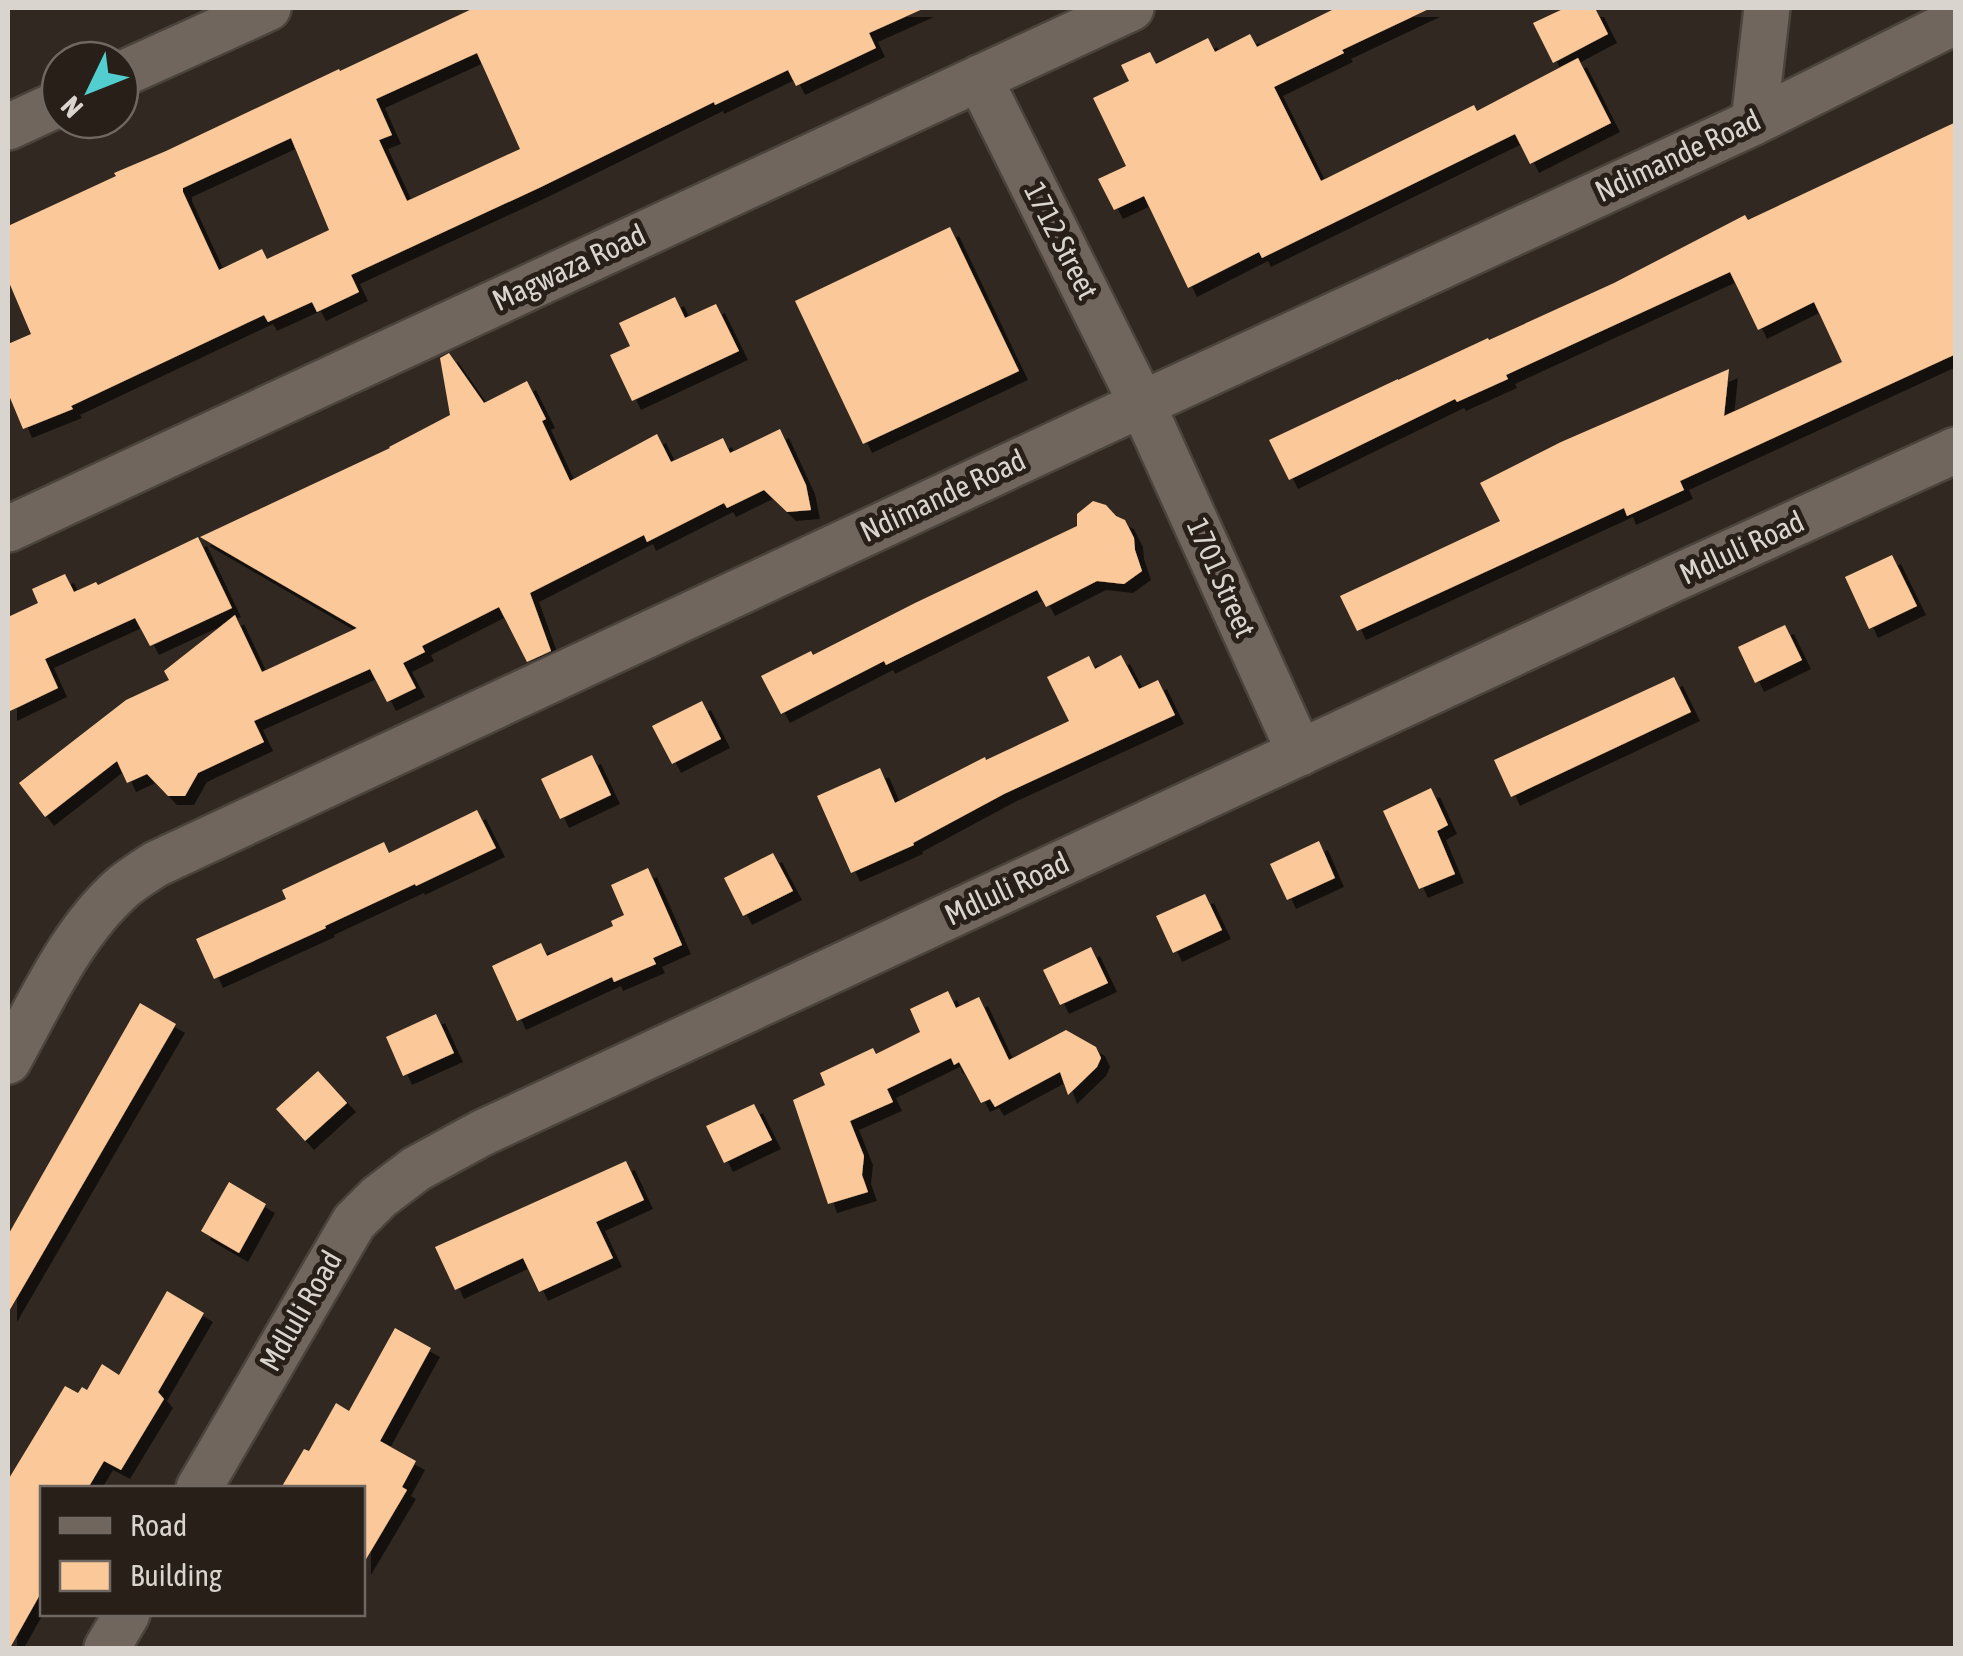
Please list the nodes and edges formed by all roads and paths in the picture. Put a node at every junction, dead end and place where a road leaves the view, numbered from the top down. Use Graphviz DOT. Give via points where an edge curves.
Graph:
graph roads {
  1 [pos="268,8"];
  2 [pos="1131,8"];
  3 [pos="1767,8"];
  4 [pos="1956,21"];
  5 [pos="140,66"];
  6 [pos="979,78"];
  7 [pos="40,112"];
  8 [pos="1754,122"];
  9 [pos="8,127"];
  10 [pos="1142,404"];
  11 [pos="1956,450"];
  12 [pos="8,530"];
  13 [pos="1300,753"];
  14 [pos="8,1061"];
  15 [pos="200,1486"];
  16 [pos="126,1616"];
  17 [pos="107,1648"];
  1 -- 5 [label="street"];
  2 -- 6 [label="street, Magwaza Road"];
  3 -- 8 [label="street"];
  4 -- 8 [label="street, Ndimande Road"];
  6 -- 10 [label="street, 1712 Street"];
  6 -- 12 [label="street, Magwaza Road"];
  7 -- 9 [label="street"];
  8 -- 10 [label="street, Ndimande Road"];
  10 -- 13 [label="street, 1701 Street"];
  10 -- 14 [label="street, Ndimande Road" via="156,864 124,886 72,948"];
  11 -- 13 [label="street, Mdluli Road"];
  13 -- 15 [label="street, Mdluli Road" via="416,1169 354,1222"];
  16 -- 17 [label="street"];
}
